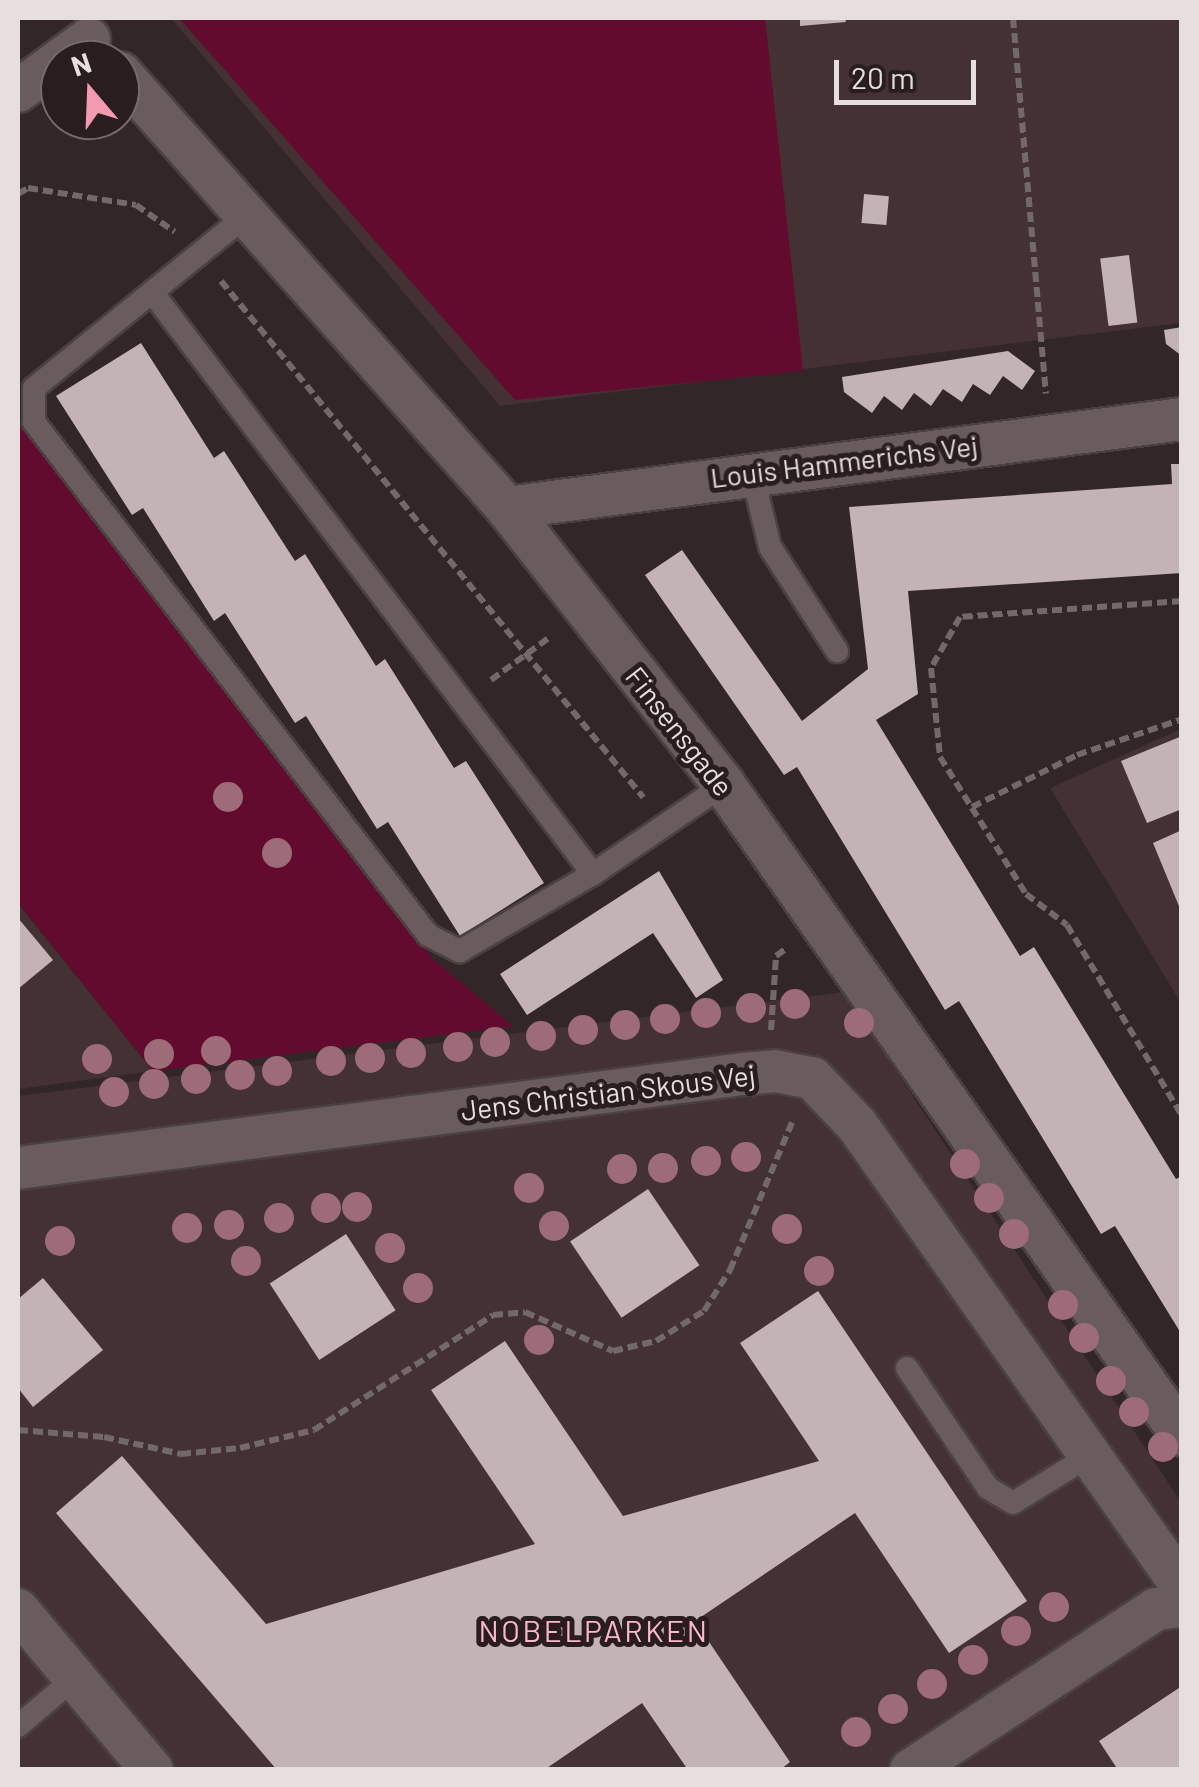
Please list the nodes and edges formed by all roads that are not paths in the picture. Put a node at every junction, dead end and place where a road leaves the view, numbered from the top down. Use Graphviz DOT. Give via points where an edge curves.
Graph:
graph roads {
  1 [pos="90,39"];
  2 [pos="18,91"];
  3 [pos="140,96"];
  4 [pos="246,215"];
  5 [pos="152,292"];
  6 [pos="1182,419"];
  7 [pos="752,472"];
  8 [pos="507,508"];
  9 [pos="837,651"];
  10 [pos="724,785"];
  11 [pos="592,874"];
  12 [pos="18,1168"];
  13 [pos="908,1368"];
  14 [pos="1182,1435"];
  15 [pos="1089,1456"];
  16 [pos="1182,1586"];
  17 [pos="1182,1606"];
  18 [pos="18,1610"];
  19 [pos="75,1678"];
  20 [pos="18,1726"];
  21 [pos="152,1770"];
  22 [pos="912,1770"];
  1 -- 2 [label="street"];
  3 -- 4 [label="street, Finsensgade"];
  4 -- 5 [label="lane"];
  4 -- 8 [label="street, Finsensgade"];
  5 -- 11 [label="lane"];
  5 -- 11 [label="lane" via="34,388 34,422 428,935 460,952"];
  6 -- 7 [label="street, Louis Hammerichs Vej"];
  7 -- 8 [label="street, Louis Hammerichs Vej"];
  7 -- 9 [label="lane" via="770,547"];
  8 -- 10 [label="street, Finsensgade"];
  10 -- 11 [label="lane"];
  10 -- 14 [label="street, Finsensgade"];
  12 -- 15 [label="street, Jens Christian Skous Vej" via="759,1072 812,1078 857,1126"];
  13 -- 15 [label="lane" via="988,1488 1012,1502"];
  15 -- 16 [label="street"];
  17 -- 22 [label="street" via="1156,1609"];
  18 -- 19 [label="street"];
  19 -- 20 [label="lane"];
  19 -- 21 [label="street"];
}
